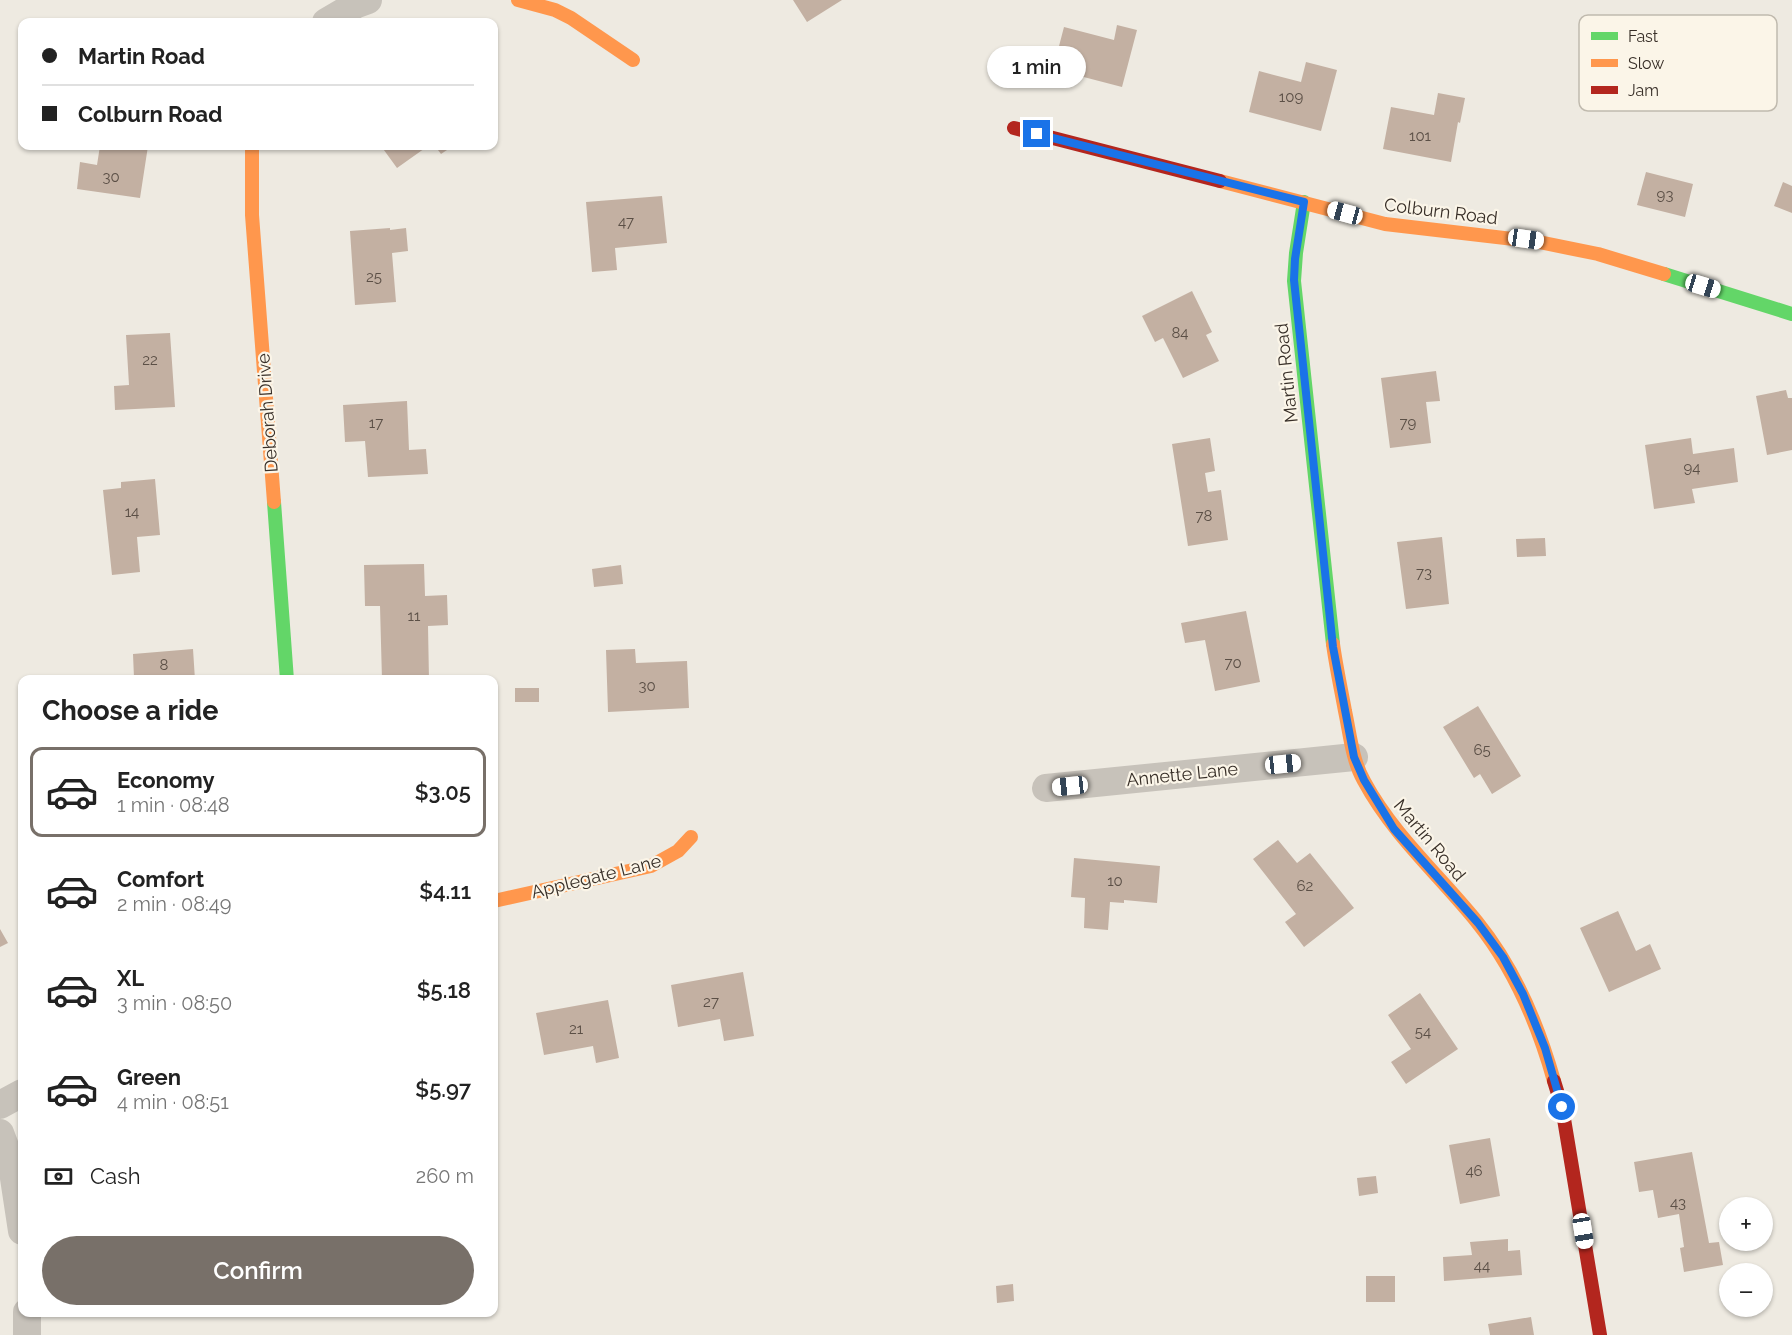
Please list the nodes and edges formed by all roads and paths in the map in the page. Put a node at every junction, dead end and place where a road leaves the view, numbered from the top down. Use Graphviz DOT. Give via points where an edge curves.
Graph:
graph roads {
  1 [pos="368,0"];
  2 [pos="518,0"];
  3 [pos="333,18"];
  4 [pos="633,60"];
  5 [pos="1014,128"];
  6 [pos="252,150"];
  7 [pos="1304,202"];
  8 [pos="1792,314"];
  9 [pos="287,675"];
  10 [pos="1354,757"];
  11 [pos="1046,788"];
  12 [pos="691,837"];
  13 [pos="498,900"];
  14 [pos="18,1095"];
  15 [pos="0,1105"];
  16 [pos="0,1133"];
  17 [pos="18,1204"];
  18 [pos="27,1317"];
  19 [pos="27,1335"];
  20 [pos="1600,1335"];
  1 -- 3 [label="street"];
  2 -- 4 [label="street" via="571,18"];
  5 -- 7 [label="street, Colburn Road"];
  6 -- 9 [label="street, Deborah Drive" via="253,227"];
  7 -- 8 [label="street, Colburn Road" via="1394,225 1570,247"];
  7 -- 10 [label="street, Martin Road" via="1294,280 1333,647"];
  10 -- 11 [label="street, Annette Lane"];
  10 -- 20 [label="street, Martin Road" via="1394,829 1478,923 1523,994 1545,1048 1562,1107"];
  12 -- 13 [label="street, Applegate Lane" via="678,851 651,866"];
  14 -- 15 [label="street"];
  16 -- 17 [label="street" via="12,1165"];
  18 -- 19 [label="street"];
}
